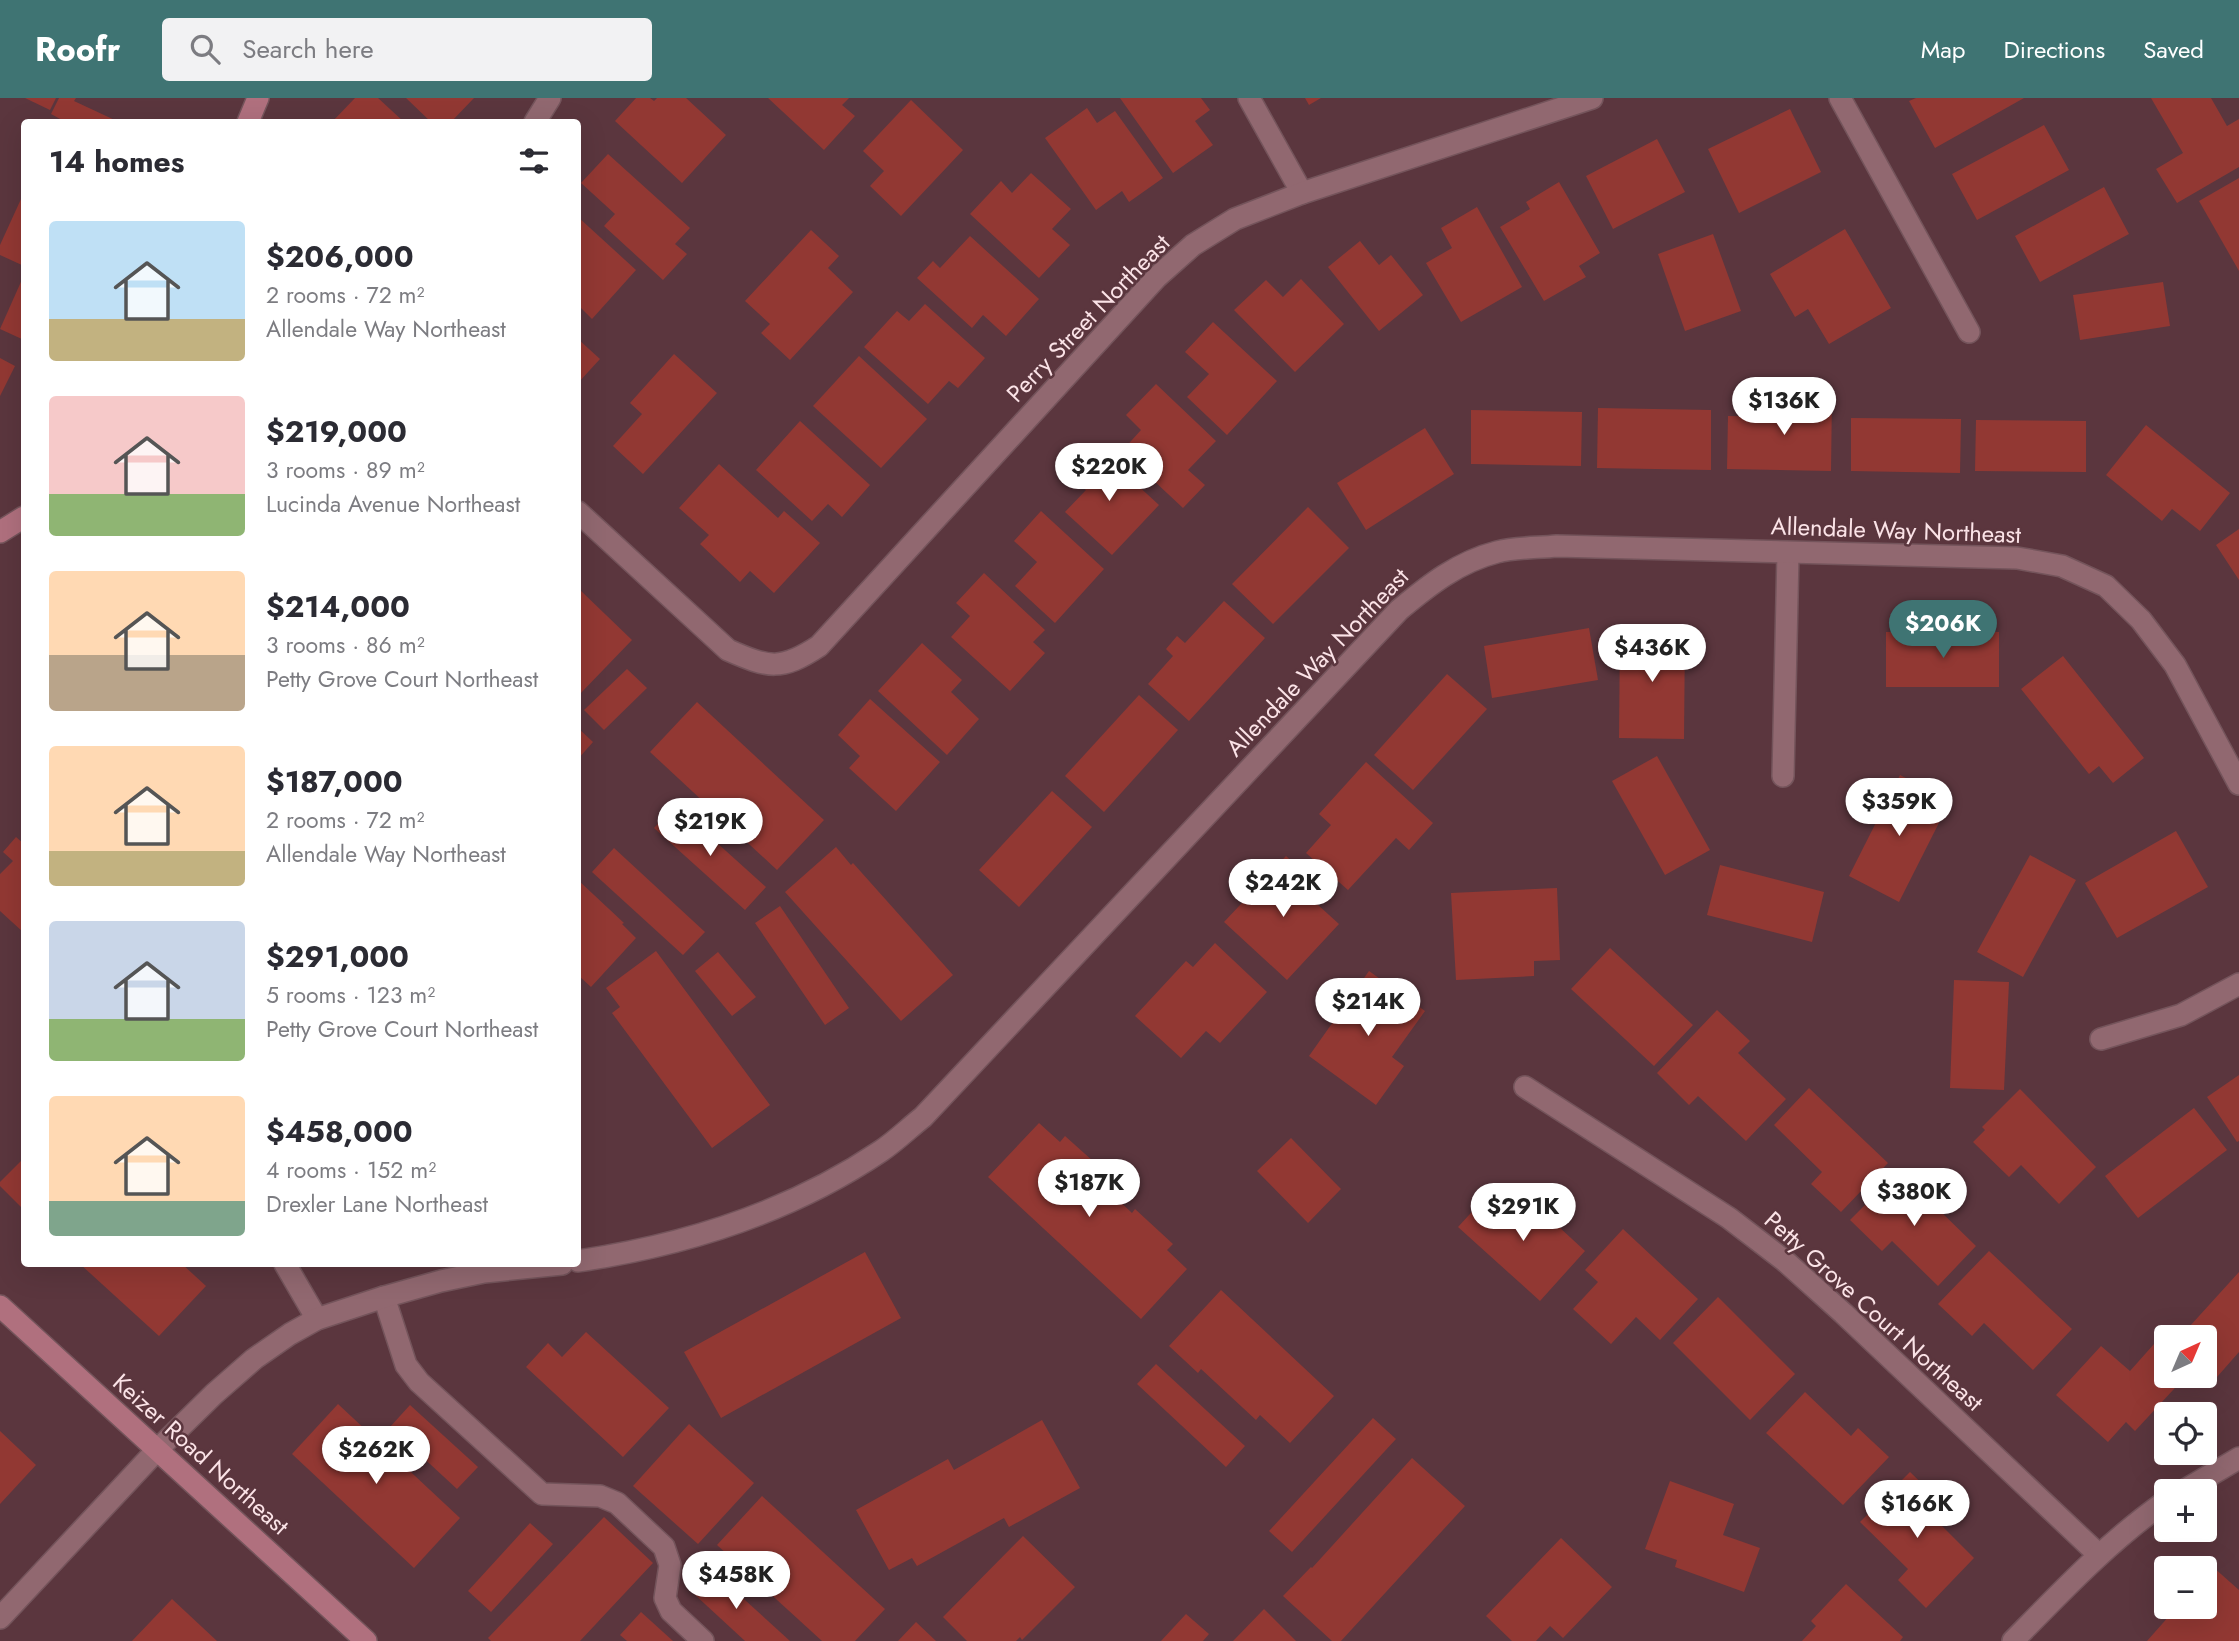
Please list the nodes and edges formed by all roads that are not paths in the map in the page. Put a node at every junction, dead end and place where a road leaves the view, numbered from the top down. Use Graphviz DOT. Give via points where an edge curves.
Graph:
graph roads {
  1 [pos="258,98"];
  2 [pos="550,98"];
  3 [pos="1249,98"];
  4 [pos="1592,98"];
  5 [pos="1840,98"];
  6 [pos="249,119"];
  7 [pos="537,119"];
  8 [pos="1302,193"];
  9 [pos="1969,332"];
  10 [pos="581,515"];
  11 [pos="21,519"];
  12 [pos="0,532"];
  13 [pos="1788,553"];
  14 [pos="1783,776"];
  15 [pos="2239,785"];
  16 [pos="2239,984"];
  17 [pos="2101,1039"];
  18 [pos="1525,1087"];
  19 [pos="581,1261"];
  20 [pos="287,1267"];
  21 [pos="533,1267"];
  22 [pos="384,1297"];
  23 [pos="0,1306"];
  24 [pos="317,1319"];
  25 [pos="157,1450"];
  26 [pos="2239,1458"];
  27 [pos="2203,1479"];
  28 [pos="2154,1510"];
  29 [pos="2098,1554"];
  30 [pos="0,1618"];
  31 [pos="366,1641"];
  32 [pos="703,1641"];
  33 [pos="2013,1641"];
  1 -- 6 [label="street"];
  2 -- 7 [label="street"];
  3 -- 8 [label="street"];
  4 -- 8 [label="street, Perry Street Northeast"];
  5 -- 9 [label="street"];
  8 -- 10 [label="street, Perry Street Northeast" via="1235,219 1193,245 1157,277 819,646 801,658 779,666 728,650"];
  11 -- 12 [label="street"];
  13 -- 14 [label="street"];
  13 -- 15 [label="street, Allendale Way Northeast" via="2017,558 2062,566 2106,586 2141,620 2175,665"];
  13 -- 19 [label="street, Allendale Way Northeast" via="1557,546 1500,551 1438,578 1399,610 923,1117 883,1150 792,1201 700,1237"];
  16 -- 17 [label="street" via="2181,1015"];
  18 -- 29 [label="street, Petty Grove Court Northeast" via="1729,1218 1785,1261"];
  20 -- 24 [label="street"];
  21 -- 22 [label="street" via="484,1272"];
  22 -- 24 [label="street"];
  22 -- 32 [label="street" via="406,1365 419,1382 542,1494 600,1496 617,1503 664,1547 670,1565 665,1598 671,1611"];
  23 -- 25 [label="street, Keizer Road Northeast"];
  24 -- 25 [label="street" via="254,1359"];
  25 -- 30 [label="street"];
  25 -- 31 [label="street, Keizer Road Northeast"];
  26 -- 27 [label="street"];
  28 -- 29 [label="street"];
  29 -- 33 [label="street"];
}
